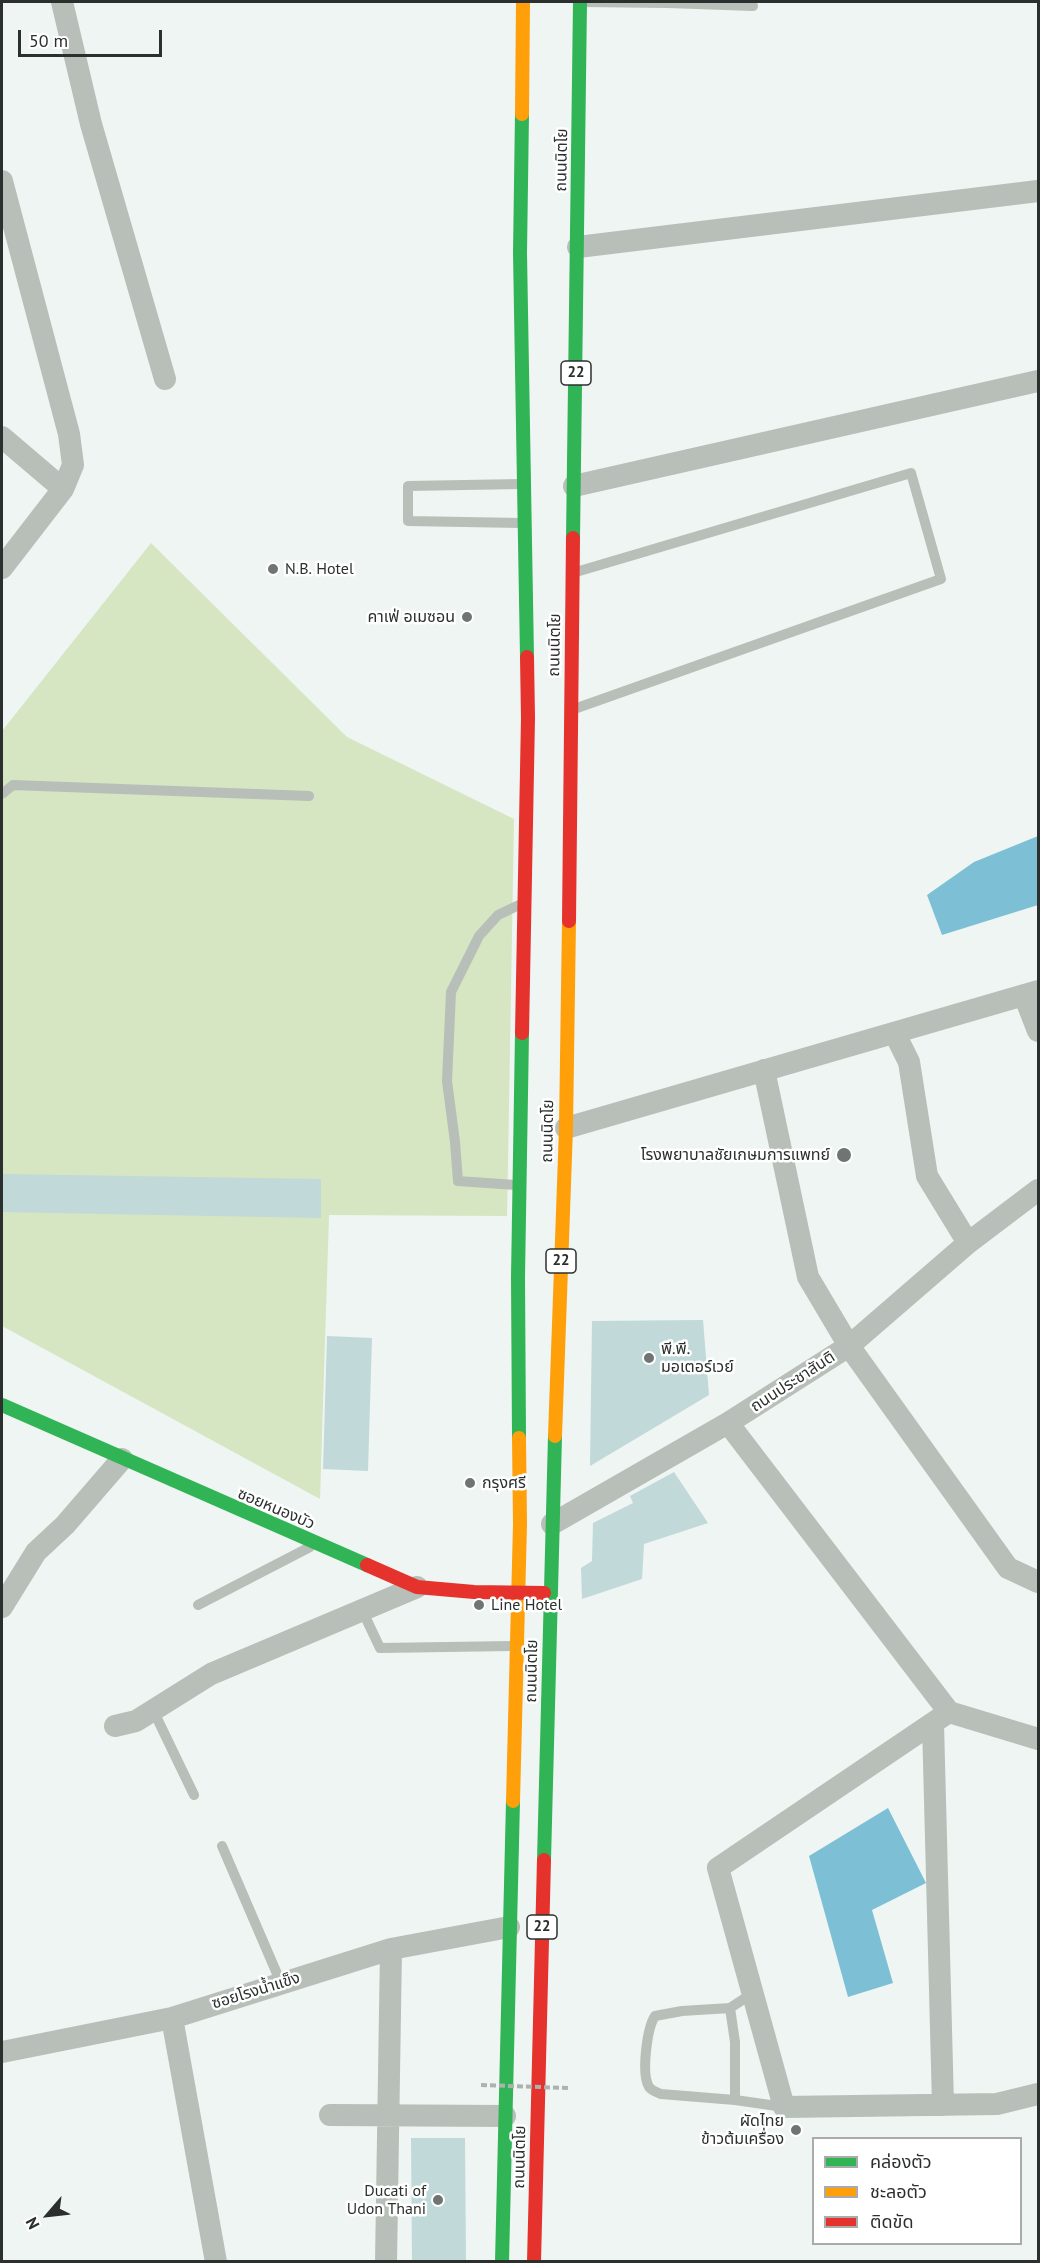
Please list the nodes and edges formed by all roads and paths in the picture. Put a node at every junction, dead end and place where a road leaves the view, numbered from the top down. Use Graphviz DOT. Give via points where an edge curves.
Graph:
graph roads {
  1 [pos="62,2"];
  2 [pos="523,2"];
  3 [pos="580,2"];
  4 [pos="753,6"];
  5 [pos="2,181"];
  6 [pos="1038,191"];
  7 [pos="578,247"];
  8 [pos="165,379"];
  9 [pos="1038,381"];
  10 [pos="2,437"];
  11 [pos="524,484"];
  12 [pos="574,486"];
  13 [pos="63,489"];
  14 [pos="525,523"];
  15 [pos="2,568"];
  16 [pos="573,573"];
  17 [pos="571,710"];
  18 [pos="2,794"];
  19 [pos="309,796"];
  20 [pos="523,903"];
  21 [pos="1031,993"];
  22 [pos="1038,1031"];
  23 [pos="895,1034"];
  24 [pos="764,1070"];
  25 [pos="566,1128"];
  26 [pos="519,1185"];
  27 [pos="1038,1190"];
  28 [pos="968,1243"];
  29 [pos="849,1346"];
  30 [pos="2,1405"];
  31 [pos="728,1423"];
  32 [pos="122,1459"];
  33 [pos="536,1524"];
  34 [pos="316,1544"];
  35 [pos="1038,1582"];
  36 [pos="417,1587"];
  37 [pos="550,1593"];
  38 [pos="517,1594"];
  39 [pos="198,1605"];
  40 [pos="2,1607"];
  41 [pos="363,1610"];
  42 [pos="516,1646"];
  43 [pos="153,1710"];
  44 [pos="941,1718"];
  45 [pos="115,1726"];
  46 [pos="1038,1738"];
  47 [pos="194,1795"];
  48 [pos="222,1846"];
  49 [pos="509,1927"];
  50 [pos="391,1949"];
  51 [pos="281,1983"];
  52 [pos="753,1993"];
  53 [pos="730,2008"];
  54 [pos="172,2018"];
  55 [pos="2,2052"];
  56 [pos="482,2085"];
  57 [pos="568,2088"];
  58 [pos="1038,2094"];
  59 [pos="735,2100"];
  60 [pos="943,2104"];
  61 [pos="784,2107"];
  62 [pos="330,2115"];
  63 [pos="388,2116"];
  64 [pos="505,2116"];
  65 [pos="216,2262"];
  66 [pos="386,2262"];
  67 [pos="502,2262"];
  68 [pos="534,2262"];
  1 -- 8 [label="street" via="91,124"];
  2 -- 11 [label="main road, ถนนนิตโย / 22" via="520,253"];
  3 -- 4 [label="lane"];
  3 -- 7 [label="main road, ถนนนิตโย / 22"];
  5 -- 13 [label="street" via="69,434 73,465"];
  6 -- 7 [label="street"];
  7 -- 12 [label="main road, ถนนนิตโย / 22"];
  9 -- 12 [label="street"];
  10 -- 13 [label="street"];
  11 -- 14 [label="main road, ถนนนิตโย / 22"];
  11 -- 14 [label="lane" via="408,486 408,521"];
  12 -- 16 [label="main road, ถนนนิตโย / 22"];
  13 -- 15 [label="street"];
  14 -- 20 [label="main road, ถนนนิตโย / 22" via="528,718"];
  16 -- 17 [label="main road, ถนนนิตโย / 22"];
  16 -- 17 [label="lane" via="911,473 940,579"];
  17 -- 25 [label="main road, ถนนนิตโย / 22" via="561,997"];
  18 -- 19 [label="lane" via="13,785"];
  20 -- 26 [label="main road, ถนนนิตโย / 22" via="528,997"];
  20 -- 26 [label="lane" via="498,915 478,936 451,992 447,1081 458,1181"];
  21 -- 22 [label="street"];
  21 -- 23 [label="street"];
  23 -- 24 [label="street"];
  23 -- 28 [label="street" via="909,1062 927,1176"];
  24 -- 25 [label="street"];
  24 -- 29 [label="street" via="808,1277"];
  25 -- 33 [label="main road, ถนนนิตโย / 22"];
  26 -- 33 [label="main road, ถนนนิตโย / 22"];
  27 -- 28 [label="street, ถนนประชาสันติ"];
  28 -- 29 [label="street, ถนนประชาสันติ"];
  29 -- 31 [label="street, ถนนประชาสันติ"];
  29 -- 35 [label="street" via="1008,1568"];
  30 -- 32 [label="main road, ซอยหนองบัว"];
  31 -- 33 [label="street, ถนนประชาสันติ"];
  31 -- 44 [label="street"];
  32 -- 34 [label="main road, ซอยหนองบัว"];
  32 -- 40 [label="street" via="36,1552"];
  33 -- 37 [label="main road, ถนนนิตโย / 22"];
  33 -- 38 [label="main road, ถนนนิตโย / 22"];
  34 -- 36 [label="main road, ซอยหนองบัว"];
  34 -- 39 [label="lane"];
  36 -- 38 [label="main road, ซอยหนองบัว"];
  36 -- 41 [label="street"];
  37 -- 38 [label="main road, ซอยหนองบัว"];
  37 -- 68 [label="main road, ถนนนิตโย / 22"];
  38 -- 42 [label="main road, ถนนนิตโย / 22"];
  41 -- 42 [label="lane" via="380,1648"];
  41 -- 43 [label="street" via="211,1674"];
  42 -- 49 [label="main road, ถนนนิตโย / 22"];
  43 -- 45 [label="street" via="136,1721"];
  43 -- 47 [label="lane"];
  44 -- 46 [label="street"];
  44 -- 52 [label="street" via="718,1868"];
  44 -- 60 [label="street"];
  48 -- 51 [label="lane"];
  49 -- 50 [label="street, ซอยโรงน้ำแข็ง"];
  49 -- 64 [label="main road, ถนนนิตโย / 22"];
  50 -- 51 [label="street, ซอยโรงน้ำแข็ง"];
  50 -- 63 [label="street"];
  51 -- 54 [label="street, ซอยโรงน้ำแข็ง"];
  52 -- 53 [label="lane"];
  52 -- 61 [label="street"];
  53 -- 59 [label="lane" via="735,2042"];
  53 -- 59 [label="lane" via="655,2016 650,2024 645,2070 647,2084 662,2094"];
  54 -- 55 [label="street, ซอยโรงน้ำแข็ง"];
  54 -- 65 [label="street"];
  56 -- 57 [label="path, bridge"];
  58 -- 60 [label="street" via="997,2104"];
  59 -- 61 [label="lane"];
  60 -- 61 [label="street"];
  62 -- 63 [label="street"];
  63 -- 64 [label="street"];
  63 -- 66 [label="street"];
  64 -- 67 [label="main road, ถนนนิตโย / 22"];
}
